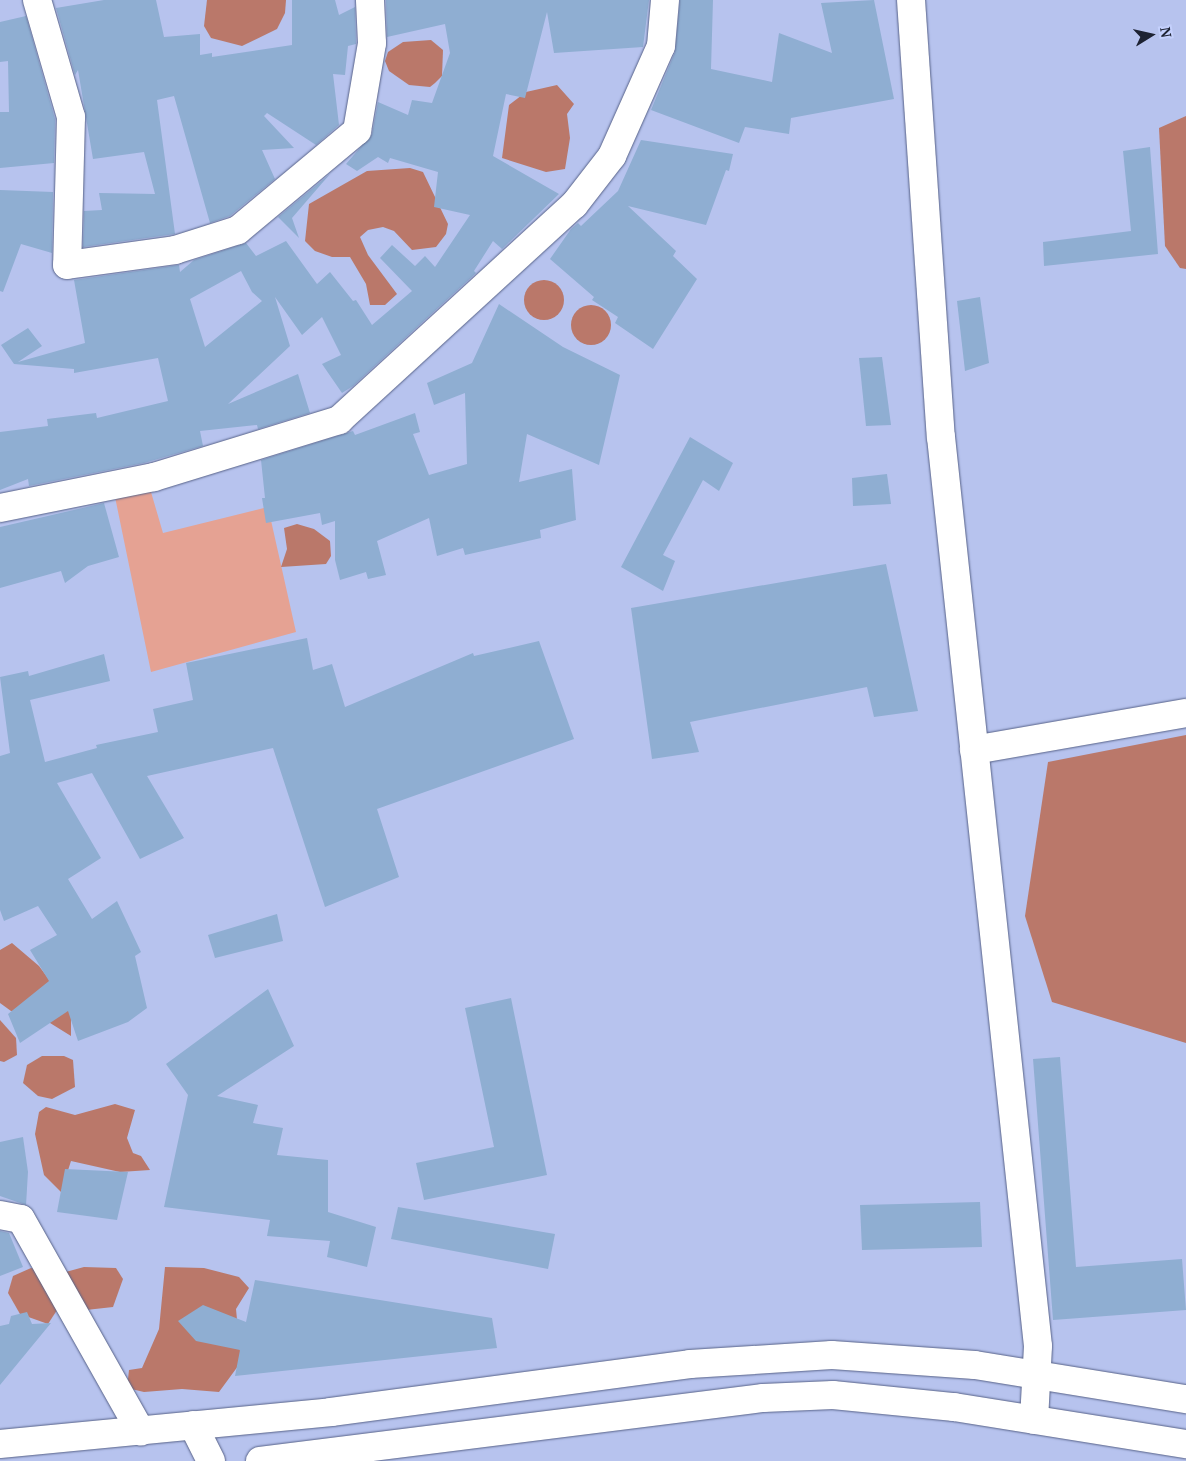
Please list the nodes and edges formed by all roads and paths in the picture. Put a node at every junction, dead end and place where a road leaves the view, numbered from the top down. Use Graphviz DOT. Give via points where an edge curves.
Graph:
graph roads {
  1 [pos="37,0"];
  2 [pos="370,0"];
  3 [pos="665,0"];
  4 [pos="911,0"];
  5 [pos="0,508"];
  6 [pos="1186,713"];
  7 [pos="974,750"];
  8 [pos="0,1215"];
  9 [pos="832,1356"];
  10 [pos="1038,1376"];
  11 [pos="833,1394"];
  12 [pos="1186,1399"];
  13 [pos="1034,1420"];
  14 [pos="193,1425"];
  15 [pos="141,1432"];
  16 [pos="0,1444"];
  17 [pos="1186,1444"];
  18 [pos="211,1461"];
  19 [pos="260,1461"];
  1 -- 2 [label="street" via="71,117 66,265 175,250 238,230 357,131 372,43"];
  3 -- 5 [label="street" via="661,46 612,156 574,205 339,420 154,477"];
  4 -- 7 [label="street" via="941,437"];
  6 -- 7 [label="street"];
  7 -- 10 [label="street" via="1038,1346"];
  8 -- 15 [label="street" via="21,1219"];
  9 -- 10 [label="street" via="975,1365"];
  9 -- 11 [label="street"];
  9 -- 14 [label="street" via="690,1364 331,1412"];
  10 -- 12 [label="street"];
  10 -- 13 [label="street"];
  11 -- 13 [label="street"];
  11 -- 19 [label="street" via="763,1398"];
  13 -- 17 [label="street"];
  14 -- 15 [label="street"];
  14 -- 18 [label="street"];
  15 -- 16 [label="street"];
}
